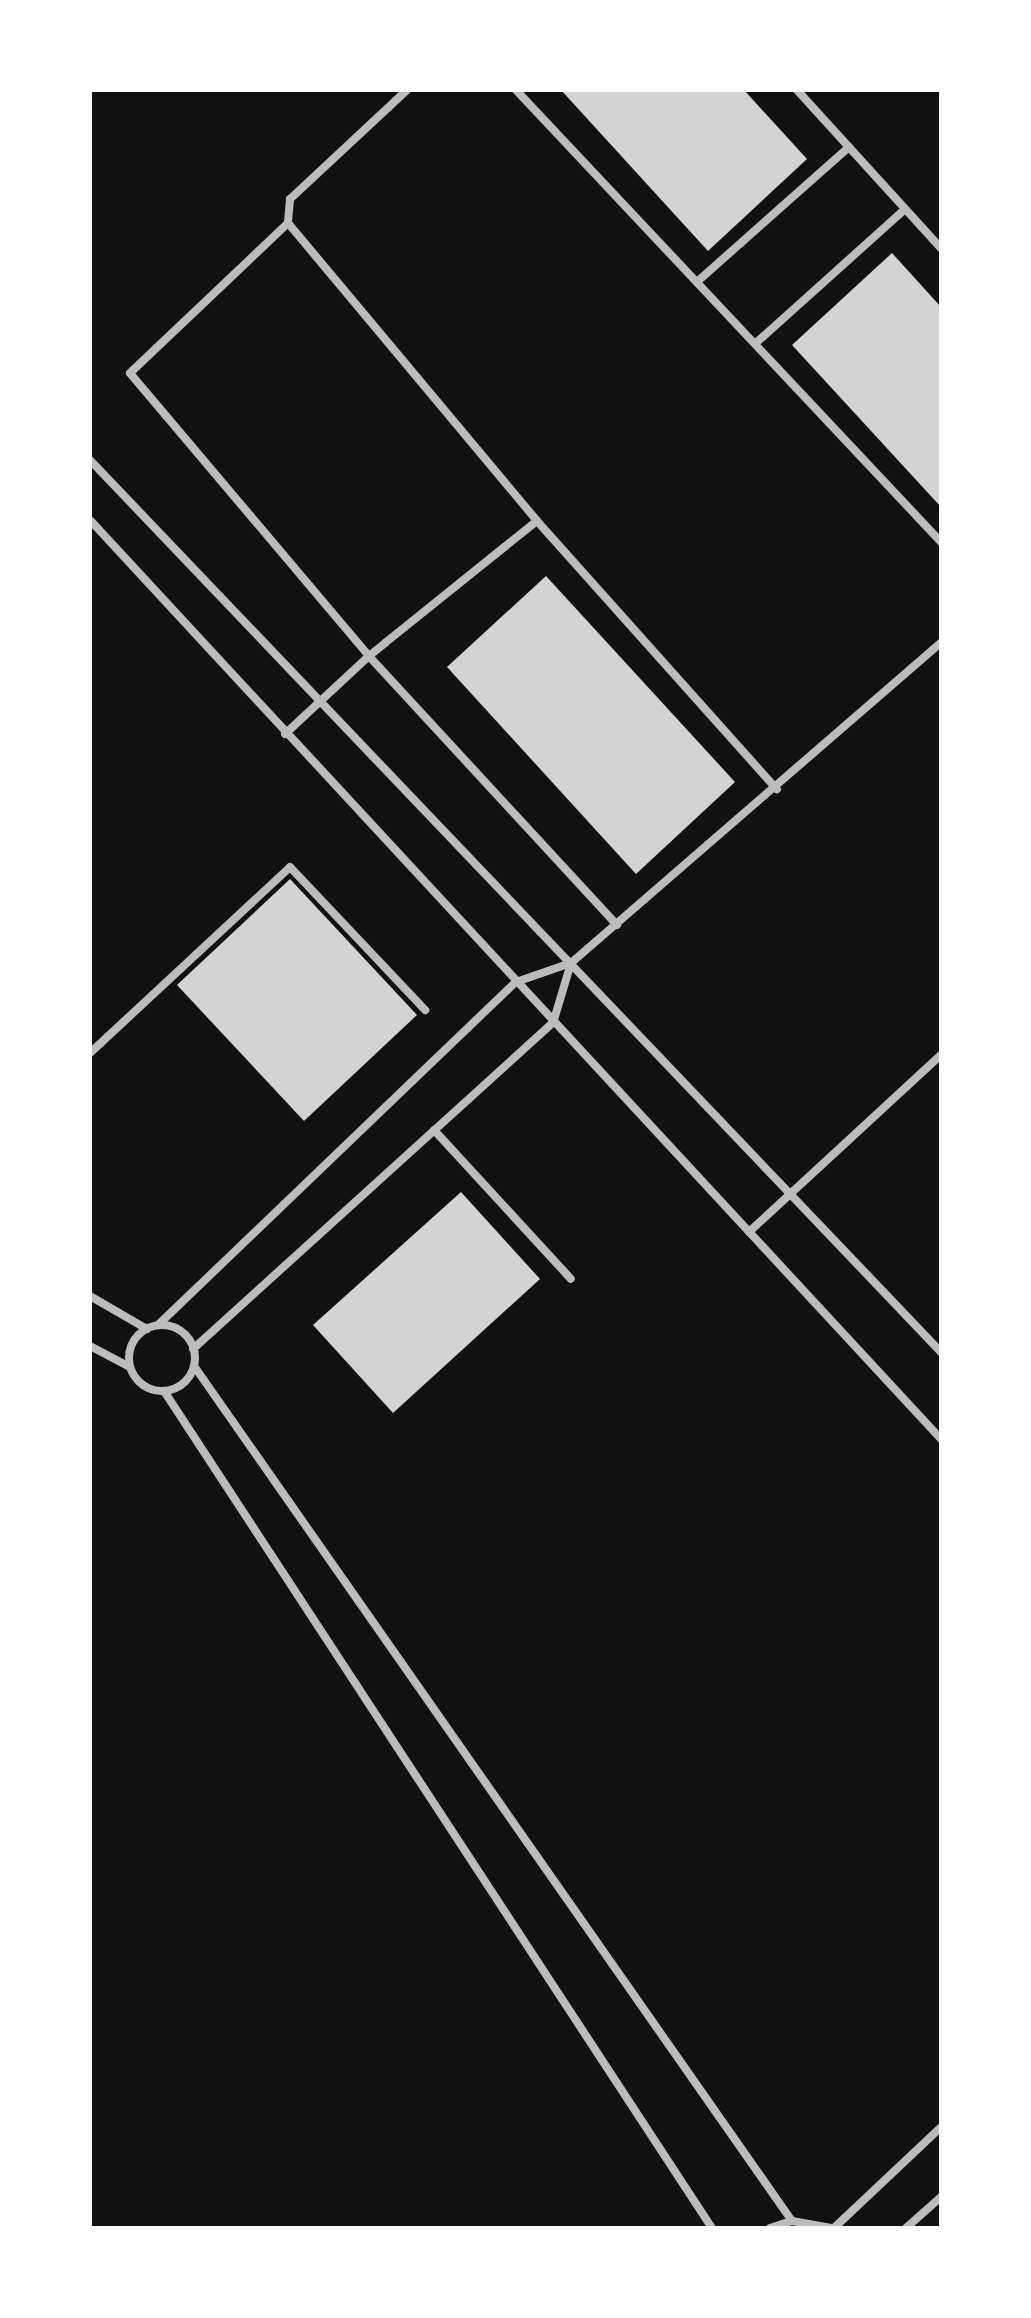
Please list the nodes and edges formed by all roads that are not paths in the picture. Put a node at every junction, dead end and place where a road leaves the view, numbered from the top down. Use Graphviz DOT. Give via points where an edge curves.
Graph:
graph roads {
  1 [pos="407,90"];
  2 [pos="516,90"];
  3 [pos="797,90"];
  4 [pos="849,146"];
  5 [pos="906,209"];
  6 [pos="288,223"];
  7 [pos="941,248"];
  8 [pos="698,281"];
  9 [pos="757,342"];
  10 [pos="90,460"];
  11 [pos="90,520"];
  12 [pos="538,520"];
  13 [pos="941,542"];
  14 [pos="941,642"];
  15 [pos="369,656"];
  16 [pos="320,701"];
  17 [pos="284,734"];
  18 [pos="777,789"];
  19 [pos="618,925"];
  20 [pos="570,963"];
  21 [pos="516,982"];
  22 [pos="425,1010"];
  23 [pos="553,1023"];
  24 [pos="90,1052"];
  25 [pos="941,1056"];
  26 [pos="434,1130"];
  27 [pos="791,1194"];
  28 [pos="749,1232"];
  29 [pos="571,1278"];
  30 [pos="90,1296"];
  31 [pos="158,1326"];
  32 [pos="147,1329"];
  33 [pos="90,1346"];
  34 [pos="193,1349"];
  35 [pos="941,1352"];
  36 [pos="194,1366"];
  37 [pos="130,1367"];
  38 [pos="164,1391"];
  39 [pos="941,1439"];
  40 [pos="941,2127"];
  41 [pos="941,2197"];
  42 [pos="792,2221"];
  43 [pos="712,2228"];
  44 [pos="770,2228"];
  45 [pos="832,2228"];
  46 [pos="906,2228"];
  1 -- 6 [label="lane" via="290,199"];
  2 -- 8 [label="lane"];
  3 -- 4 [label="lane"];
  4 -- 5 [label="lane"];
  4 -- 8 [label="lane"];
  5 -- 7 [label="lane"];
  5 -- 9 [label="lane"];
  6 -- 12 [label="lane"];
  6 -- 15 [label="lane" via="134,364 131,383"];
  8 -- 9 [label="lane"];
  9 -- 13 [label="lane"];
  10 -- 16 [label="lane"];
  11 -- 17 [label="lane"];
  12 -- 15 [label="lane"];
  12 -- 18 [label="lane"];
  14 -- 18 [label="lane"];
  15 -- 16 [label="lane"];
  15 -- 19 [label="lane"];
  16 -- 17 [label="lane"];
  16 -- 20 [label="lane"];
  17 -- 21 [label="lane"];
  18 -- 19 [label="lane"];
  19 -- 20 [label="lane"];
  20 -- 21 [label="lane"];
  20 -- 23 [label="lane"];
  20 -- 27 [label="lane"];
  21 -- 23 [label="lane"];
  21 -- 31 [label="lane"];
  22 -- 24 [label="lane" via="290,867"];
  23 -- 26 [label="lane"];
  23 -- 28 [label="lane"];
  25 -- 27 [label="lane"];
  26 -- 29 [label="lane"];
  26 -- 34 [label="lane"];
  27 -- 28 [label="lane"];
  27 -- 35 [label="lane"];
  28 -- 39 [label="lane"];
  30 -- 32 [label="lane"];
  31 -- 32 [label="lane"];
  31 -- 34 [label="lane" via="178,1330"];
  32 -- 37 [label="lane" via="132,1344"];
  33 -- 37 [label="lane"];
  34 -- 36 [label="lane"];
  36 -- 38 [label="lane"];
  36 -- 42 [label="lane"];
  37 -- 38 [label="lane" via="143,1385"];
  38 -- 43 [label="lane"];
  40 -- 45 [label="lane"];
  41 -- 46 [label="lane"];
  42 -- 44 [label="lane"];
  42 -- 45 [label="lane"];
}
